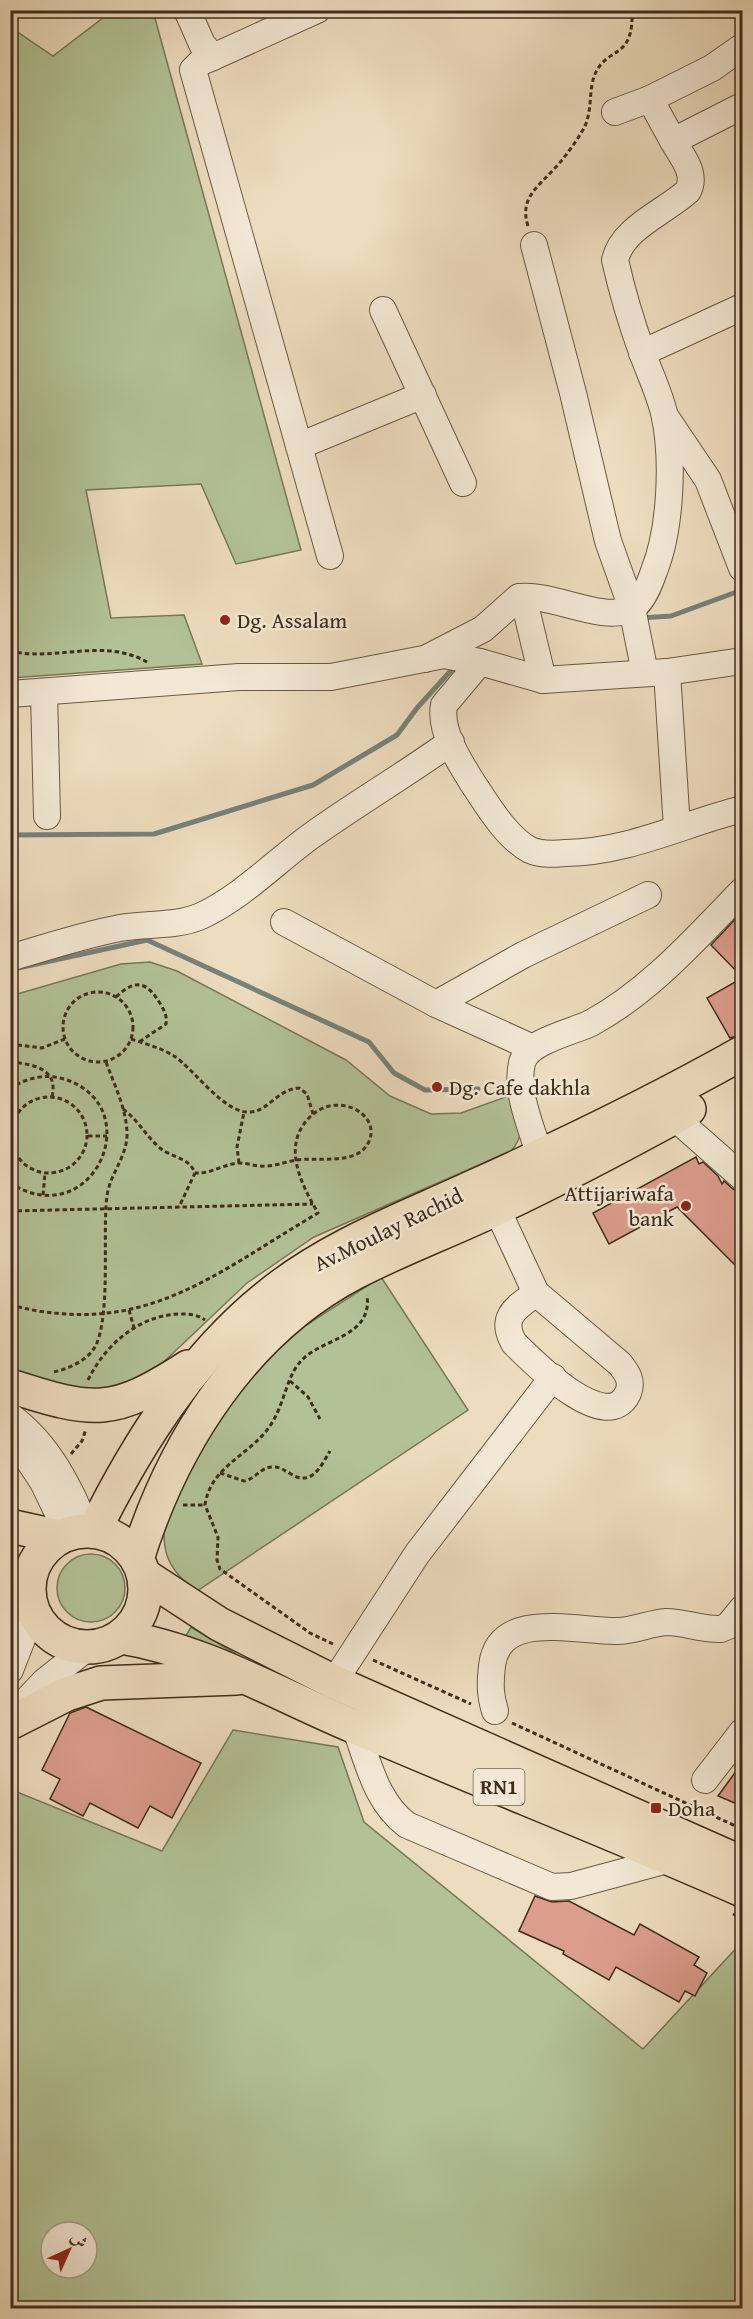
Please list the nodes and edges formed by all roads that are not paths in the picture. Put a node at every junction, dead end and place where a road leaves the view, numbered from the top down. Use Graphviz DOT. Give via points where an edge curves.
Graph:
graph roads {
  1 [pos="187,10"];
  2 [pos="317,10"];
  3 [pos="742,47"];
  4 [pos="213,57"];
  5 [pos="650,99"];
  6 [pos="742,106"];
  7 [pos="615,112"];
  8 [pos="673,141"];
  9 [pos="534,245"];
  10 [pos="742,307"];
  11 [pos="383,310"];
  12 [pos="642,353"];
  13 [pos="423,395"];
  14 [pos="664,413"];
  15 [pos="299,447"];
  16 [pos="463,483"];
  17 [pos="735,529"];
  18 [pos="330,556"];
  19 [pos="742,568"];
  20 [pos="632,608"];
  21 [pos="527,613"];
  22 [pos="425,658"];
  23 [pos="470,659"];
  24 [pos="742,661"];
  25 [pos="656,673"];
  26 [pos="543,680"];
  27 [pos="44,693"];
  28 [pos="10,694"];
  29 [pos="451,742"];
  30 [pos="742,808"];
  31 [pos="47,816"];
  32 [pos="677,828"];
  33 [pos="742,891"];
  34 [pos="648,895"];
  35 [pos="285,922"];
  36 [pos="10,958"];
  37 [pos="436,1004"];
  38 [pos="533,1048"];
  39 [pos="742,1053"];
  40 [pos="742,1078"];
  41 [pos="668,1107"];
  42 [pos="540,1156"];
  43 [pos="742,1177"];
  44 [pos="497,1209"];
  45 [pos="536,1293"];
  46 [pos="209,1339"];
  47 [pos="553,1377"];
  48 [pos="10,1386"];
  49 [pos="10,1416"];
  50 [pos="10,1432"];
  51 [pos="10,1526"];
  52 [pos="77,1533"];
  53 [pos="141,1567"];
  54 [pos="24,1599"];
  55 [pos="742,1609"];
  56 [pos="121,1636"];
  57 [pos="88,1647"];
  58 [pos="10,1670"];
  59 [pos="242,1677"];
  60 [pos="334,1682"];
  61 [pos="493,1713"];
  62 [pos="10,1718"];
  63 [pos="10,1723"];
  64 [pos="355,1727"];
  65 [pos="742,1732"];
  66 [pos="705,1780"];
  67 [pos="670,1858"];
  68 [pos="742,1863"];
  69 [pos="742,1890"];
  1 -- 4 [label="street" via="202,44"];
  2 -- 4 [label="street"];
  3 -- 5 [label="street" via="712,68"];
  4 -- 15 [label="street" via="193,70"];
  5 -- 7 [label="street"];
  5 -- 8 [label="street"];
  6 -- 8 [label="street"];
  8 -- 12 [label="street" via="693,181 688,191 627,237 615,260"];
  9 -- 20 [label="street" via="608,541"];
  10 -- 12 [label="street"];
  11 -- 13 [label="street"];
  12 -- 14 [label="street"];
  13 -- 15 [label="street"];
  13 -- 16 [label="street"];
  14 -- 17 [label="street"];
  14 -- 20 [label="street" via="669,493 664,547 648,586"];
  15 -- 18 [label="street"];
  17 -- 19 [label="street"];
  20 -- 22 [label="street" via="616,613 544,597 519,597 483,629"];
  20 -- 25 [label="street"];
  21 -- 26 [label="street"];
  22 -- 23 [label="street"];
  22 -- 27 [label="street" via="332,677 239,676"];
  23 -- 26 [label="street"];
  23 -- 29 [label="street" via="444,705 445,728"];
  24 -- 25 [label="street"];
  25 -- 26 [label="street"];
  25 -- 32 [label="street"];
  27 -- 28 [label="street"];
  27 -- 31 [label="street"];
  29 -- 32 [label="street" via="482,797 520,843 531,850 542,854 598,853"];
  29 -- 36 [label="street" via="200,916 96,933"];
  30 -- 32 [label="street"];
  33 -- 38 [label="street" via="660,972 622,1003 591,1023"];
  34 -- 37 [label="street" via="523,955"];
  35 -- 37 [label="street"];
  37 -- 38 [label="street"];
  38 -- 42 [label="street" via="522,1061 521,1086"];
  39 -- 41 [label="main road, Av.Moulay Rachid"];
  40 -- 41 [label="main road, Av.Moulay Rachid"];
  41 -- 42 [label="main road, Av.Moulay Rachid"];
  41 -- 43 [label="street"];
  41 -- 44 [label="main road, Av.Moulay Rachid"];
  42 -- 46 [label="main road, Av.Moulay Rachid" via="339,1248"];
  44 -- 45 [label="street"];
  44 -- 53 [label="main road, Av.Moulay Rachid" via="354,1273 280,1326 218,1393 184,1443 158,1498"];
  45 -- 47 [label="street" via="516,1308 507,1324 508,1332 519,1348"];
  45 -- 47 [label="street" via="620,1364 630,1382 623,1400 605,1407 583,1401"];
  46 -- 48 [label="main road" via="153,1389 110,1405 77,1406"];
  46 -- 52 [label="main road, Av.Moulay Rachid" via="121,1479"];
  47 -- 60 [label="street" via="417,1554"];
  49 -- 52 [label="street" via="45,1449 74,1498"];
  50 -- 52 [label="street"];
  51 -- 52 [label="main road, RN1"];
  52 -- 53 [label="main road, RN1" via="111,1535 126,1545"];
  52 -- 54 [label="main road" via="38,1557"];
  53 -- 56 [label="main road" via="146,1592 142,1609"];
  53 -- 60 [label="main road, RN1" via="219,1624"];
  54 -- 57 [label="main road" via="55,1638"];
  54 -- 58 [label="street"];
  55 -- 61 [label="street" via="721,1629 669,1622 616,1631 516,1631 498,1646 493,1659 489,1688"];
  56 -- 57 [label="main road"];
  56 -- 59 [label="main road, RN1" via="176,1648"];
  57 -- 62 [label="street" via="44,1682"];
  59 -- 63 [label="main road" via="101,1683 67,1694"];
  59 -- 64 [label="main road, RN1"];
  60 -- 68 [label="main road, RN1"];
  64 -- 67 [label="main road, RN1"];
  64 -- 67 [label="street" via="379,1792 398,1818 536,1881 552,1887 571,1886"];
  65 -- 66 [label="street"];
  67 -- 69 [label="main road, RN1"];
}
